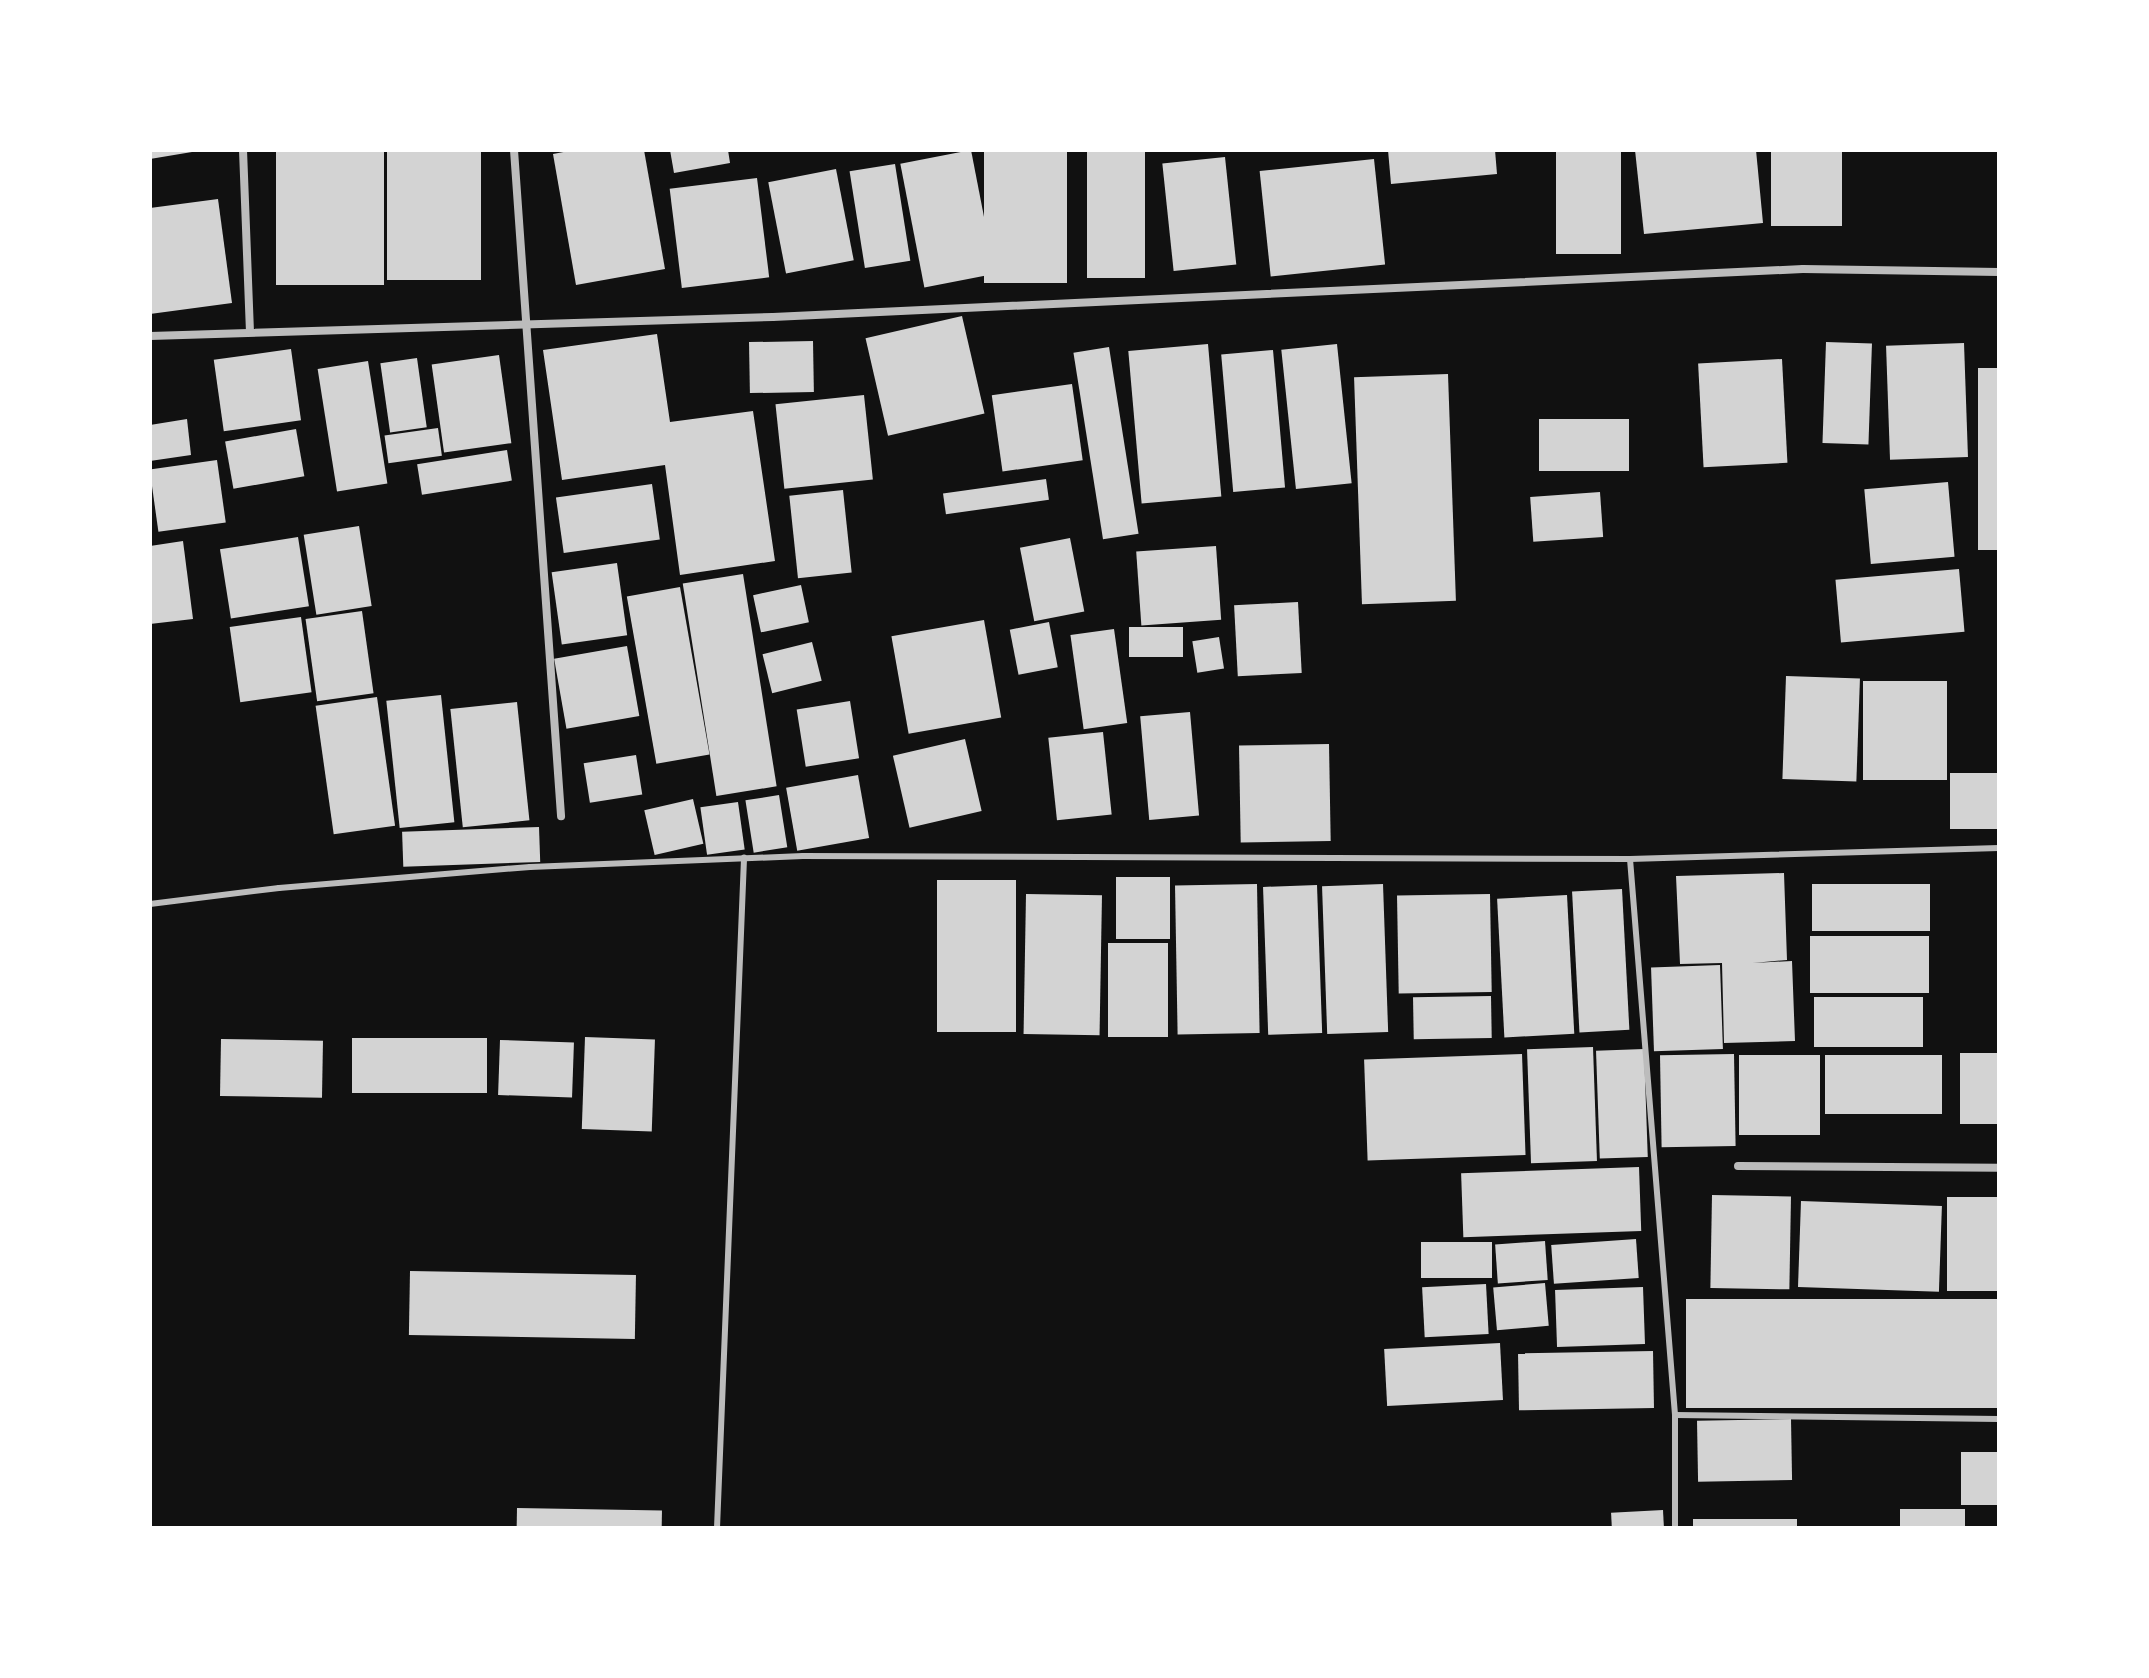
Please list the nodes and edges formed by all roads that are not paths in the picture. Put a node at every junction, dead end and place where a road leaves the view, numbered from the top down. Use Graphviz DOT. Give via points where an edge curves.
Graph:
graph roads {
  1 [pos="243,150"];
  2 [pos="514,150"];
  3 [pos="1999,272"];
  4 [pos="524,323"];
  5 [pos="250,332"];
  6 [pos="150,336"];
  7 [pos="561,816"];
  8 [pos="1999,848"];
  9 [pos="744,858"];
  10 [pos="1630,859"];
  11 [pos="150,904"];
  12 [pos="1738,1166"];
  13 [pos="1999,1168"];
  14 [pos="1675,1415"];
  15 [pos="1999,1419"];
  16 [pos="717,1528"];
  17 [pos="1675,1528"];
  1 -- 5 [label="street"];
  2 -- 4 [label="street"];
  3 -- 4 [label="street" via="1803,269 773,317"];
  4 -- 5 [label="street"];
  4 -- 7 [label="street"];
  5 -- 6 [label="street"];
  8 -- 10 [label="lane"];
  9 -- 10 [label="lane"];
  9 -- 11 [label="lane" via="530,867"];
  9 -- 16 [label="lane"];
  10 -- 14 [label="lane"];
  12 -- 13 [label="street"];
  14 -- 15 [label="lane"];
  14 -- 17 [label="lane"];
}
